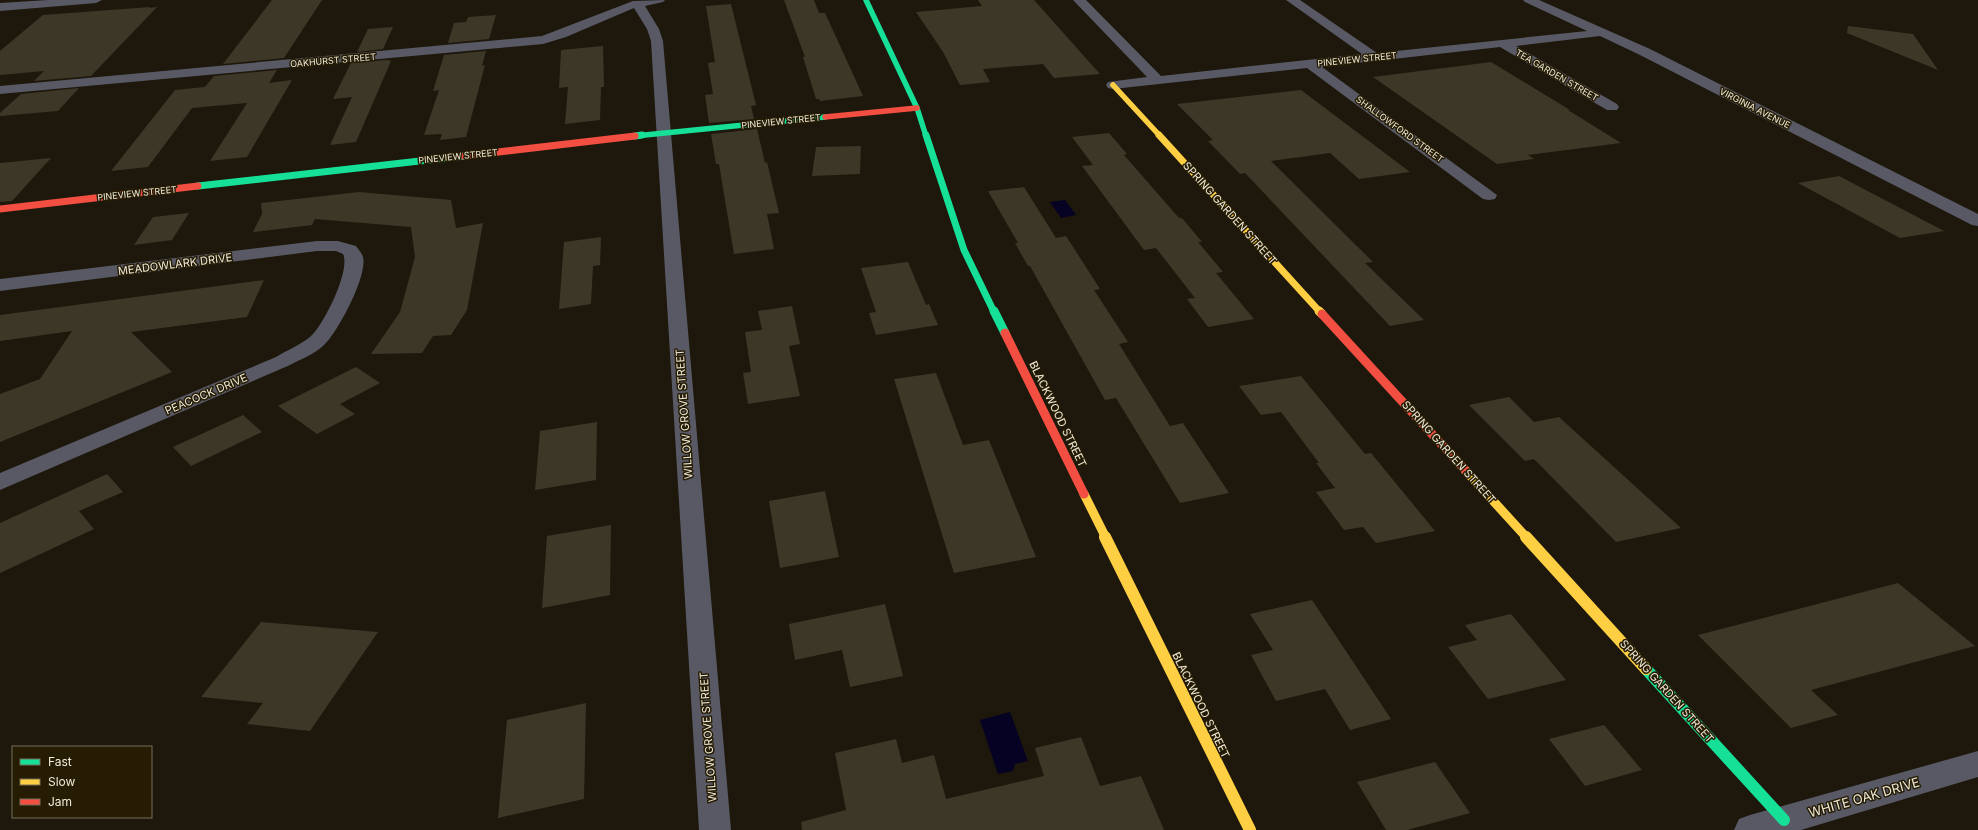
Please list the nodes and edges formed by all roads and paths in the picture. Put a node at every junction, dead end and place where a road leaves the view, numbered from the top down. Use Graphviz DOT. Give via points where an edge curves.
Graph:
graph roads {
  1 [pos="96,0"];
  2 [pos="659,0"];
  3 [pos="866,0"];
  4 [pos="1078,0"];
  5 [pos="1292,0"];
  6 [pos="1529,0"];
  7 [pos="637,3"];
  8 [pos="0,7"];
  9 [pos="1601,33"];
  10 [pos="1502,43"];
  11 [pos="1374,57"];
  12 [pos="1310,64"];
  13 [pos="1157,80"];
  14 [pos="1113,85"];
  15 [pos="0,90"];
  16 [pos="917,108"];
  17 [pos="1612,108"];
  18 [pos="663,133"];
  19 [pos="1489,195"];
  20 [pos="0,208"];
  21 [pos="1978,221"];
  22 [pos="350,250"];
  23 [pos="0,285"];
  24 [pos="0,482"];
  25 [pos="1978,764"];
  26 [pos="1784,820"];
  27 [pos="715,830"];
  28 [pos="1250,830"];
  29 [pos="1750,830"];
  1 -- 8 [label="street"];
  2 -- 7 [label="street, OAKHURST STREET"];
  3 -- 16 [label="street, BLACKWOOD STREET"];
  4 -- 13 [label="street"];
  5 -- 11 [label="street"];
  6 -- 9 [label="street, VIRGINIA AVENUE"];
  7 -- 15 [label="street, OAKHURST STREET" via="615,10 559,36 536,41"];
  7 -- 18 [label="street, WILLOW GROVE STREET" via="653,29 657,41"];
  9 -- 10 [label="street, PINEVIEW STREET"];
  9 -- 21 [label="street, VIRGINIA AVENUE" via="1645,52"];
  10 -- 11 [label="street, PINEVIEW STREET"];
  10 -- 17 [label="street, TEA GARDEN STREET"];
  11 -- 12 [label="street, PINEVIEW STREET"];
  12 -- 13 [label="street, PINEVIEW STREET"];
  12 -- 19 [label="street, SHALLOWFORD STREET"];
  13 -- 14 [label="street, PINEVIEW STREET"];
  14 -- 26 [label="street, SPRING GARDEN STREET"];
  16 -- 18 [label="street, PINEVIEW STREET"];
  16 -- 28 [label="street, BLACKWOOD STREET" via="964,250"];
  18 -- 20 [label="street, PINEVIEW STREET"];
  18 -- 27 [label="street, WILLOW GROVE STREET"];
  22 -- 23 [label="street, MEADOWLARK DRIVE" via="338,246 317,246"];
  22 -- 24 [label="street, PEACOCK DRIVE" via="354,258 345,291 327,331 317,341 283,361"];
  25 -- 26 [label="street, WHITE OAK DRIVE"];
  26 -- 29 [label="street, WHITE OAK DRIVE"];
}
